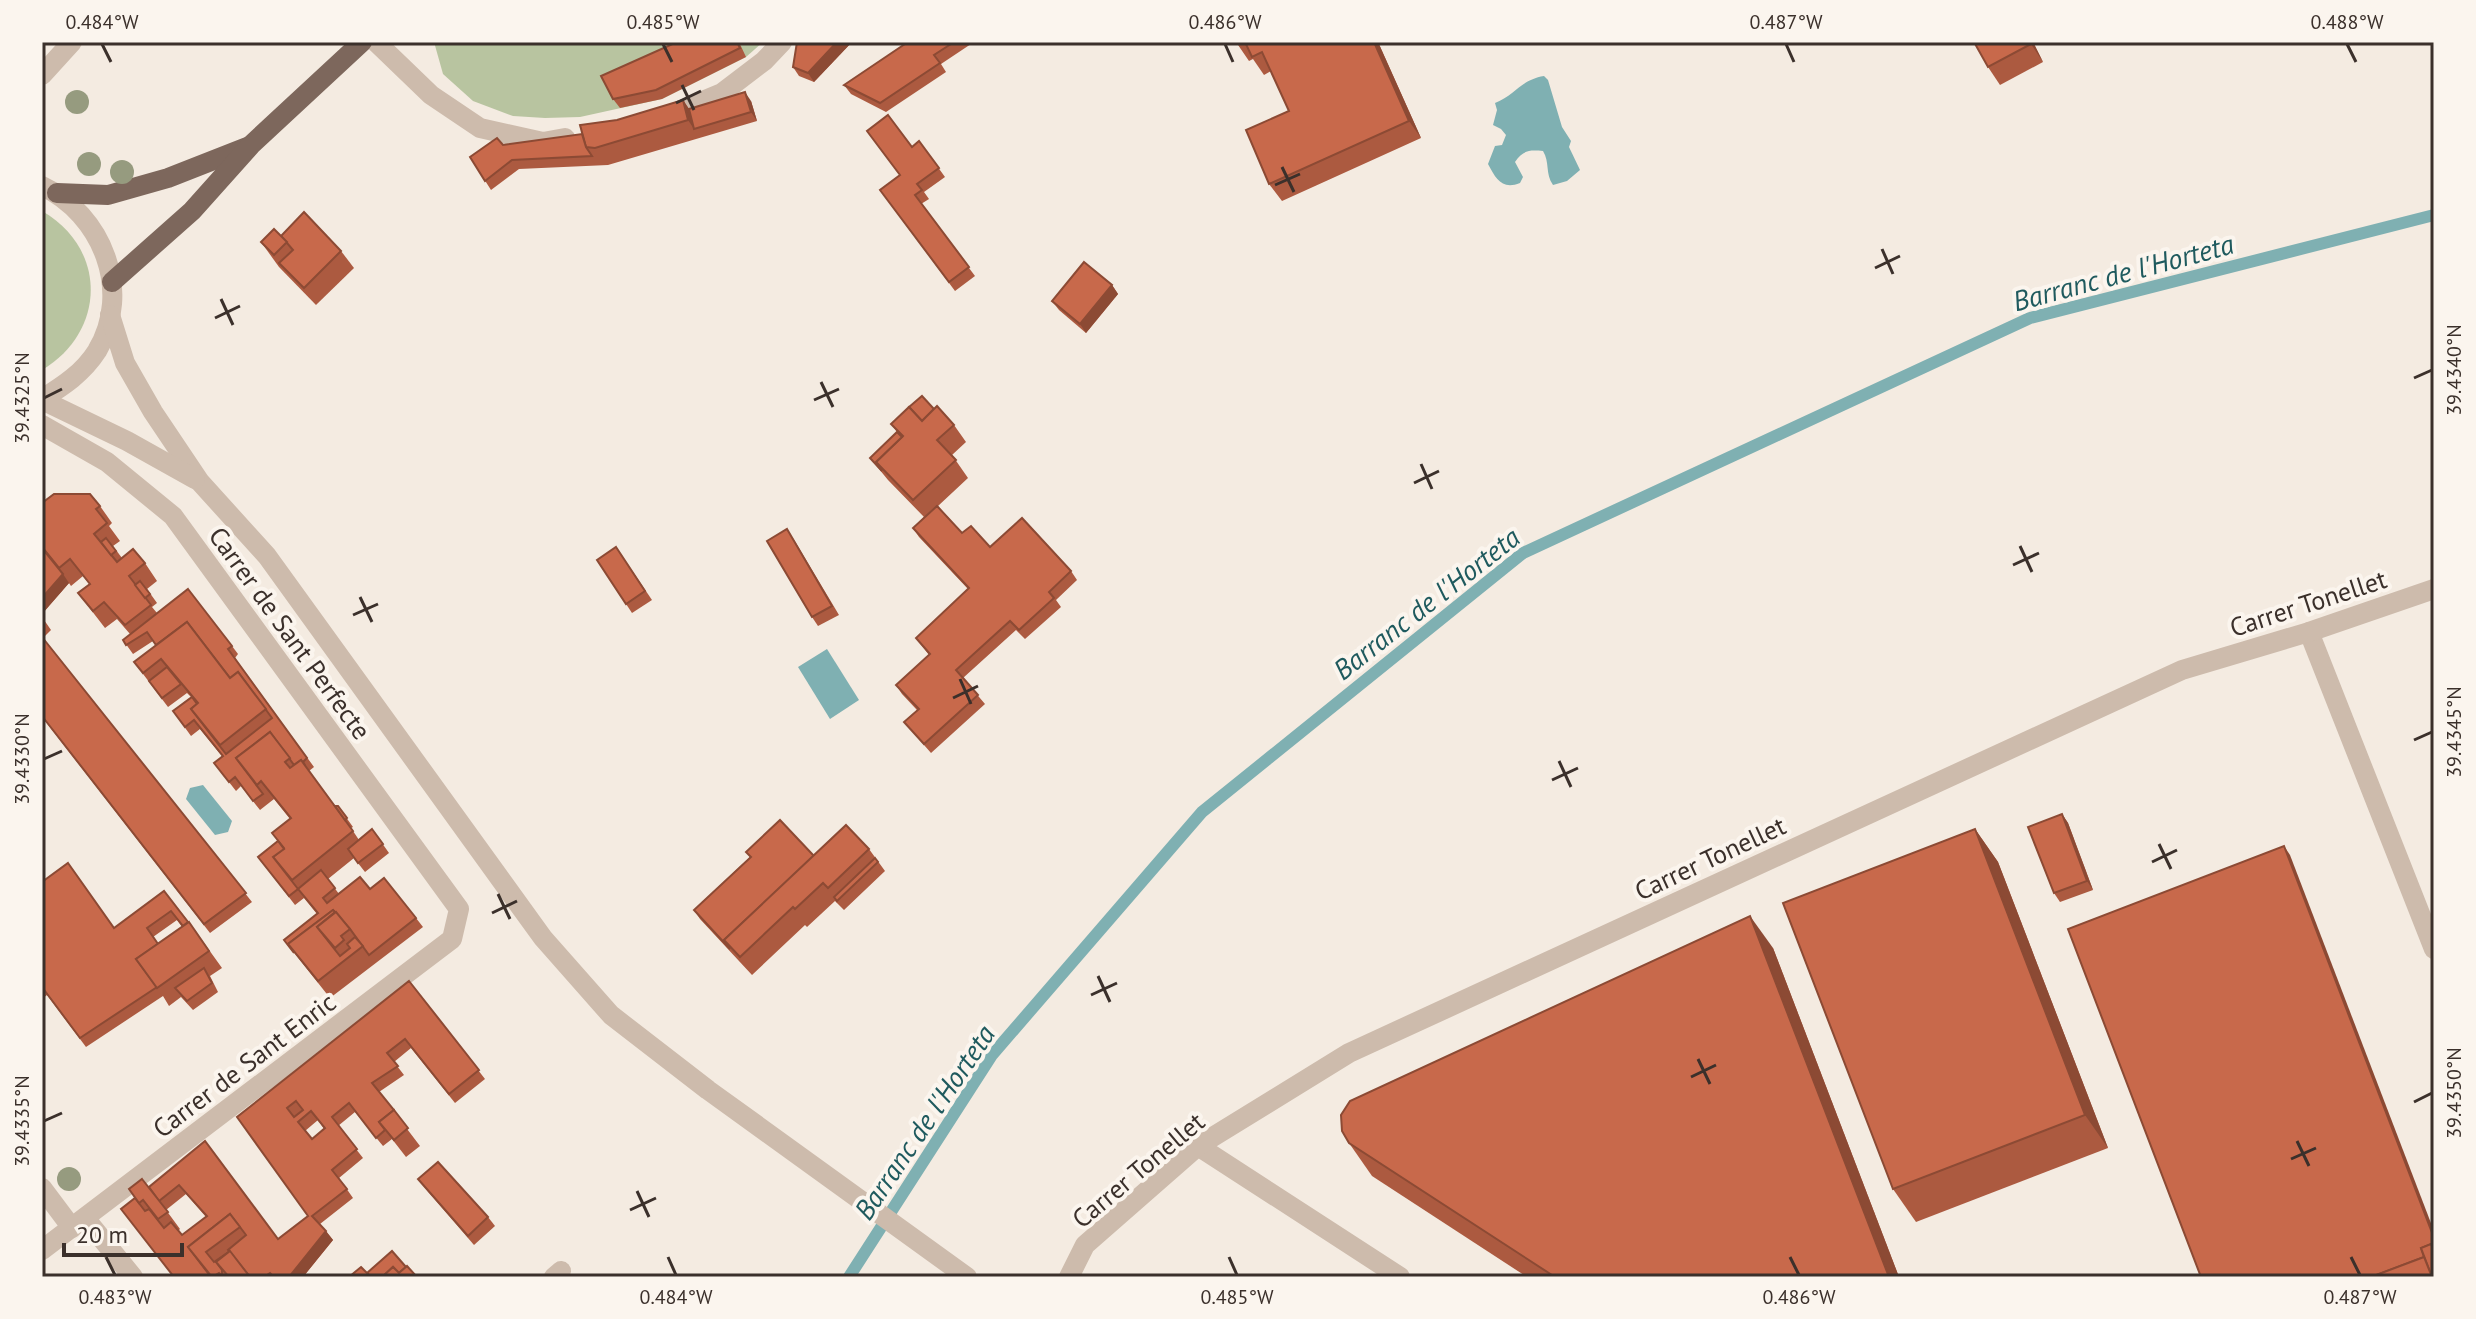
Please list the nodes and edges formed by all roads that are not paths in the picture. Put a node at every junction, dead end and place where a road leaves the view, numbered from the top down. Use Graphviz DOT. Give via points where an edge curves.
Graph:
graph roads {
  1 [pos="72,42"];
  2 [pos="362,42"];
  3 [pos="376,42"];
  4 [pos="782,42"];
  5 [pos="42,75"];
  6 [pos="645,124"];
  7 [pos="587,134"];
  8 [pos="251,145"];
  9 [pos="46,187"];
  10 [pos="112,282"];
  11 [pos="110,315"];
  12 [pos="42,400"];
  13 [pos="42,425"];
  14 [pos="200,482"];
  15 [pos="2434,589"];
  16 [pos="2309,632"];
  17 [pos="459,909"];
  18 [pos="2434,949"];
  19 [pos="1198,1146"];
  20 [pos="42,1188"];
  21 [pos="78,1223"];
  22 [pos="42,1250"];
  23 [pos="133,1277"];
  24 [pos="967,1277"];
  25 [pos="1069,1277"];
  26 [pos="1400,1277"];
  1 -- 5 [label="street"];
  2 -- 8 [label="main road"];
  3 -- 7 [label="street" via="431,95 480,128 543,142"];
  4 -- 6 [label="street" via="722,93"];
  8 -- 9 [label="main road" via="108,195"];
  8 -- 10 [label="main road" via="192,211"];
  9 -- 10 [label="street" via="85,216 104,247"];
  10 -- 11 [label="street"];
  11 -- 12 [label="street" via="97,350 73,380"];
  11 -- 14 [label="street" via="125,363"];
  12 -- 14 [label="street"];
  13 -- 17 [label="street, Carrer de Sant Perfecte" via="107,462 173,516"];
  14 -- 24 [label="street" via="267,556 543,938 611,1015"];
  15 -- 16 [label="street, Carrer Tonellet"];
  16 -- 18 [label="street"];
  16 -- 19 [label="street, Carrer Tonellet" via="2182,670 1349,1053"];
  17 -- 21 [label="street, Carrer de Sant Enric" via="452,939"];
  19 -- 25 [label="street, Carrer Tonellet" via="1085,1245"];
  19 -- 26 [label="street"];
  20 -- 21 [label="street"];
  21 -- 22 [label="street, Carrer de Sant Enric"];
  21 -- 23 [label="street"];
}
